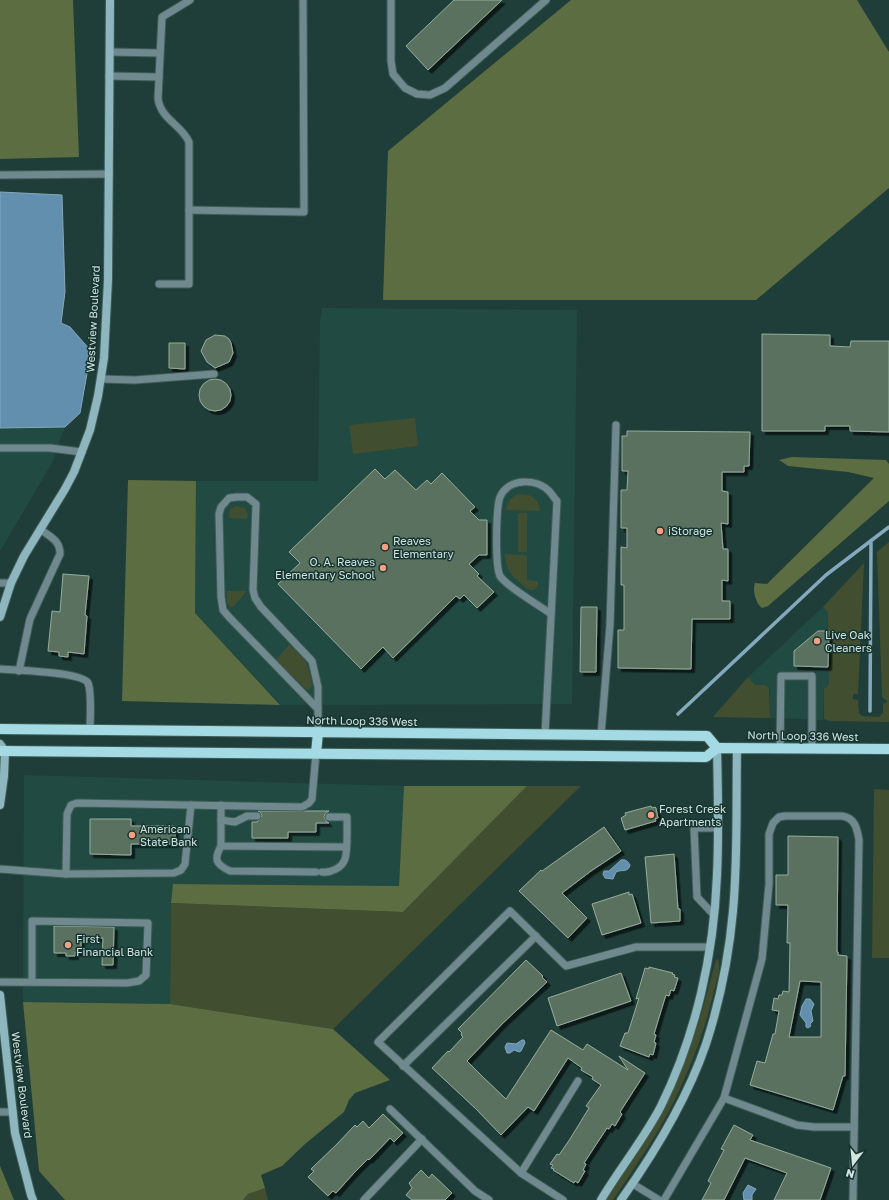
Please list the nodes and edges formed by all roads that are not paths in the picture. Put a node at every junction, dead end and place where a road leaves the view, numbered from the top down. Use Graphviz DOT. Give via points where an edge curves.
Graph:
graph roads {
  1 [pos="110,0"];
  2 [pos="190,0"];
  3 [pos="303,0"];
  4 [pos="391,0"];
  5 [pos="546,0"];
  6 [pos="110,52"];
  7 [pos="160,53"];
  8 [pos="109,76"];
  9 [pos="159,77"];
  10 [pos="108,174"];
  11 [pos="0,175"];
  12 [pos="189,210"];
  13 [pos="159,284"];
  14 [pos="214,374"];
  15 [pos="101,379"];
  16 [pos="616,425"];
  17 [pos="0,448"];
  18 [pos="82,452"];
  19 [pos="40,530"];
  20 [pos="0,583"];
  21 [pos="11,583"];
  22 [pos="551,614"];
  23 [pos="0,617"];
  24 [pos="0,669"];
  25 [pos="19,671"];
  26 [pos="317,708"];
  27 [pos="0,729"];
  28 [pos="90,730"];
  29 [pos="318,732"];
  30 [pos="545,735"];
  31 [pos="601,735"];
  32 [pos="717,748"];
  33 [pos="737,748"];
  34 [pos="780,748"];
  35 [pos="812,748"];
  36 [pos="2,749"];
  37 [pos="889,749"];
  38 [pos="316,753"];
  39 [pos="0,805"];
  40 [pos="190,805"];
  41 [pos="221,805"];
  42 [pos="257,816"];
  43 [pos="329,817"];
  44 [pos="221,820"];
  45 [pos="718,828"];
  46 [pos="221,846"];
  47 [pos="346,847"];
  48 [pos="0,869"];
  49 [pos="66,874"];
  50 [pos="714,915"];
  51 [pos="536,936"];
  52 [pos="710,947"];
  53 [pos="0,982"];
  54 [pos="32,982"];
  55 [pos="0,995"];
  56 [pos="403,1066"];
  57 [pos="578,1081"];
  58 [pos="724,1098"];
  59 [pos="390,1109"];
  60 [pos="0,1112"];
  61 [pos="13,1112"];
  62 [pos="854,1127"];
  63 [pos="422,1139"];
  64 [pos="522,1173"];
  65 [pos="632,1184"];
  66 [pos="33,1200"];
  67 [pos="364,1200"];
  68 [pos="489,1200"];
  69 [pos="563,1200"];
  70 [pos="601,1200"];
  71 [pos="621,1200"];
  72 [pos="659,1200"];
  73 [pos="664,1200"];
  74 [pos="853,1200"];
  1 -- 6 [label="street, Westview Boulevard"];
  2 -- 7 [label="lane" via="162,17"];
  3 -- 12 [label="lane" via="304,212"];
  4 -- 5 [label="lane" via="393,74 405,88 417,94 430,95 445,88"];
  6 -- 7 [label="lane"];
  6 -- 8 [label="street, Westview Boulevard"];
  7 -- 9 [label="lane"];
  8 -- 9 [label="lane"];
  8 -- 10 [label="street, Westview Boulevard"];
  9 -- 12 [label="lane" via="158,98 161,110 189,142"];
  10 -- 11 [label="lane"];
  10 -- 15 [label="street, Westview Boulevard" via="108,280"];
  12 -- 13 [label="lane" via="189,284"];
  14 -- 15 [label="lane" via="135,380"];
  15 -- 18 [label="street, Westview Boulevard" via="90,430"];
  16 -- 31 [label="lane" via="610,625"];
  17 -- 18 [label="lane" via="50,448"];
  18 -- 19 [label="street, Westview Boulevard" via="65,489"];
  19 -- 21 [label="street, Westview Boulevard"];
  19 -- 25 [label="lane" via="56,541 60,547 60,554 30,619"];
  20 -- 21 [label="lane"];
  21 -- 23 [label="street, Westview Boulevard"];
  22 -- 22 [label="lane" via="557,501 549,491 537,483 523,481 511,484 501,496 497,507 497,565 500,576 510,586"];
  22 -- 30 [label="lane"];
  24 -- 25 [label="lane"];
  25 -- 28 [label="lane" via="66,674 83,678 88,683 90,692"];
  26 -- 26 [label="lane" via="318,687 312,661 255,598 253,590 256,504 247,497 229,498 219,514 223,610"];
  26 -- 29 [label="lane"];
  27 -- 28 [label="main road, North Loop 336 West"];
  28 -- 29 [label="main road, North Loop 336 West"];
  29 -- 30 [label="main road, North Loop 336 West"];
  29 -- 38 [label="main road"];
  30 -- 31 [label="main road, North Loop 336 West"];
  31 -- 32 [label="main road, North Loop 336 West" via="707,736"];
  32 -- 33 [label="main road, North Loop 336 West"];
  32 -- 38 [label="main road, North Loop 336 West" via="706,757"];
  32 -- 45 [label="street"];
  33 -- 34 [label="main road, North Loop 336 West"];
  33 -- 65 [label="street" via="736,870 728,953 719,998 706,1044 689,1084 670,1123"];
  34 -- 35 [label="main road, North Loop 336 West"];
  34 -- 35 [label="lane" via="781,676 812,676"];
  35 -- 37 [label="main road, North Loop 336 West"];
  36 -- 38 [label="main road, North Loop 336 West"];
  36 -- 39 [label="street" via="4,776"];
  38 -- 41 [label="lane" via="313,795 309,804 302,807"];
  40 -- 41 [label="lane"];
  40 -- 49 [label="lane" via="185,864 181,870 174,873"];
  40 -- 49 [label="lane" via="71,805 67,814"];
  41 -- 44 [label="lane"];
  42 -- 44 [label="lane" via="247,816 235,822"];
  43 -- 47 [label="lane" via="347,817"];
  44 -- 46 [label="lane"];
  45 -- 50 [label="street"];
  45 -- 50 [label="lane" via="694,828 697,898"];
  46 -- 47 [label="lane"];
  46 -- 47 [label="lane" via="216,855 217,862 230,870 329,873 339,867 345,859"];
  48 -- 49 [label="lane"];
  50 -- 52 [label="street"];
  51 -- 52 [label="lane" via="566,966 636,947"];
  51 -- 56 [label="lane"];
  51 -- 56 [label="lane" via="510,911 378,1042"];
  52 -- 70 [label="street" via="698,1005 676,1072 661,1106"];
  53 -- 54 [label="lane"];
  54 -- 54 [label="lane" via="139,981 146,975 148,923 32,921"];
  55 -- 61 [label="street, Westview Boulevard"];
  56 -- 64 [label="lane"];
  57 -- 64 [label="lane"];
  58 -- 62 [label="lane" via="797,1124"];
  58 -- 62 [label="lane" via="762,959 769,884 769,834 773,823 779,817 785,816 848,817 857,827 858,840"];
  58 -- 73 [label="lane"];
  59 -- 63 [label="lane"];
  60 -- 61 [label="lane"];
  61 -- 66 [label="street, Westview Boulevard" via="15,1133"];
  62 -- 74 [label="lane"];
  63 -- 67 [label="lane"];
  63 -- 68 [label="lane" via="475,1191"];
  64 -- 69 [label="lane"];
  65 -- 71 [label="street"];
  65 -- 72 [label="lane"];
}
